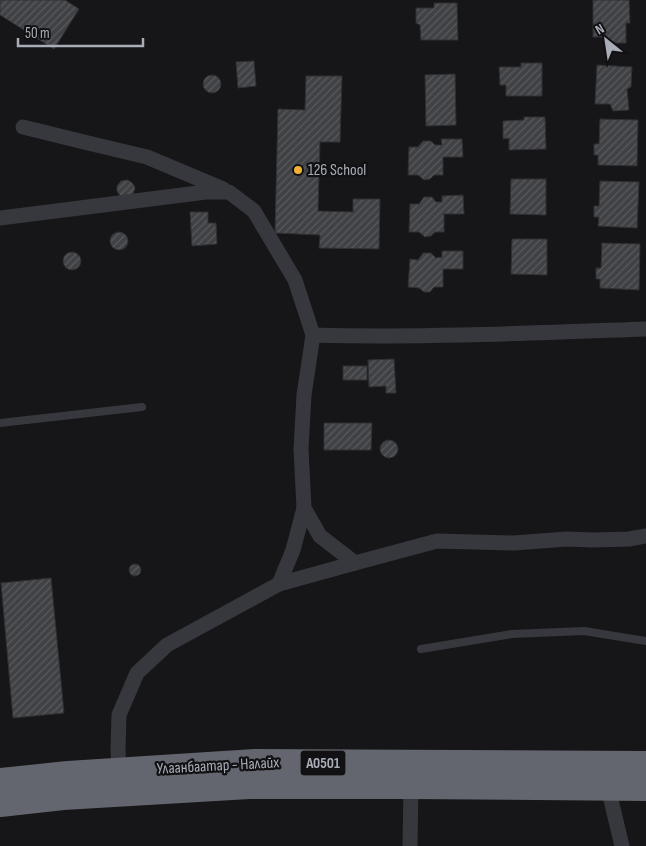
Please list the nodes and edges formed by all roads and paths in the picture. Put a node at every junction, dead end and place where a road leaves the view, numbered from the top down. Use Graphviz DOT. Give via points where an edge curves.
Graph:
graph roads {
  1 [pos="23,127"];
  2 [pos="228,192"];
  3 [pos="0,218"];
  4 [pos="646,329"];
  5 [pos="313,335"];
  6 [pos="142,407"];
  7 [pos="0,423"];
  8 [pos="304,508"];
  9 [pos="646,536"];
  10 [pos="355,563"];
  11 [pos="279,584"];
  12 [pos="646,641"];
  13 [pos="422,649"];
  14 [pos="646,766"];
  15 [pos="119,772"];
  16 [pos="0,782"];
  17 [pos="411,784"];
  18 [pos="611,786"];
  19 [pos="646,787"];
  20 [pos="0,803"];
  21 [pos="410,846"];
  22 [pos="622,846"];
  1 -- 2 [label="street" via="147,156"];
  2 -- 3 [label="street"];
  2 -- 5 [label="street" via="254,211 295,280"];
  4 -- 5 [label="street" via="439,336"];
  5 -- 8 [label="street" via="304,395 301,449"];
  6 -- 7 [label="lane"];
  8 -- 10 [label="street" via="320,536"];
  8 -- 11 [label="street" via="293,550"];
  9 -- 10 [label="street" via="514,542 437,541"];
  10 -- 11 [label="street"];
  11 -- 15 [label="street" via="166,645 137,673 119,715"];
  12 -- 13 [label="lane" via="584,631 512,634"];
  14 -- 15 [label="highway, Улаанбаатар - Налайх / A0501" via="255,763"];
  15 -- 16 [label="highway, Улаанбаатар - Налайх / A0501"];
  17 -- 18 [label="highway, Улаанбаатар - Налайх / A0501"];
  17 -- 20 [label="highway, Улаанбаатар - Налайх / A0501" via="249,785"];
  17 -- 21 [label="street"];
  18 -- 19 [label="highway, Улаанбаатар - Налайх / A0501"];
  18 -- 22 [label="street" via="611,800"];
}
